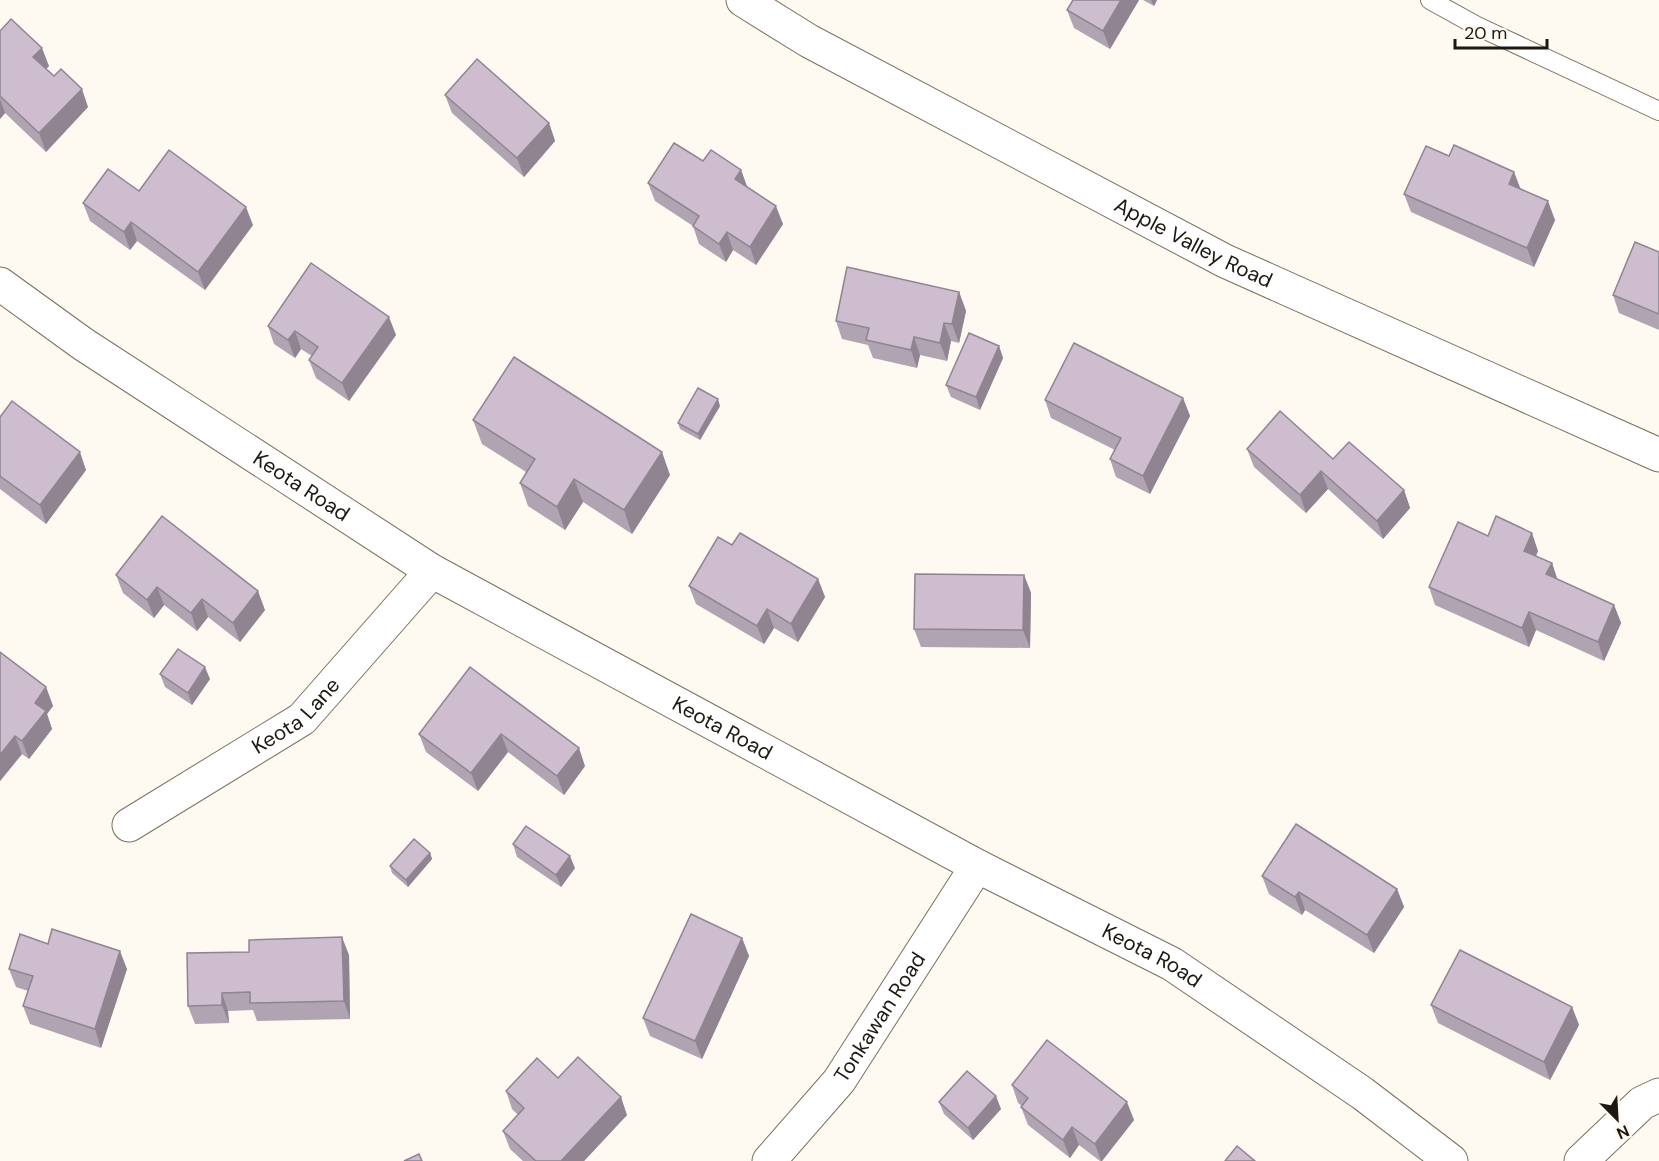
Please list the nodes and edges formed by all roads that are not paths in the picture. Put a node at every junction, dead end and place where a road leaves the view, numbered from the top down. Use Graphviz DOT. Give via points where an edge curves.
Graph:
graph roads {
  1 [pos="743,0"];
  2 [pos="1430,0"];
  3 [pos="1659,111"];
  4 [pos="0,284"];
  5 [pos="1659,455"];
  6 [pos="432,571"];
  7 [pos="129,825"];
  8 [pos="977,866"];
  9 [pos="1659,1095"];
  10 [pos="769,1161"];
  11 [pos="1451,1161"];
  12 [pos="1581,1161"];
  1 -- 5 [label="street, Apple Valley Road" via="809,40 1225,261"];
  2 -- 3 [label="lane"];
  4 -- 6 [label="street, Keota Road" via="83,344"];
  6 -- 7 [label="street, Keota Lane" via="302,718"];
  6 -- 8 [label="street, Keota Road"];
  8 -- 10 [label="street, Tonkawan Road" via="839,1081"];
  8 -- 11 [label="street, Keota Road" via="1172,964 1362,1093"];
  9 -- 12 [label="street" via="1642,1103"];
}
